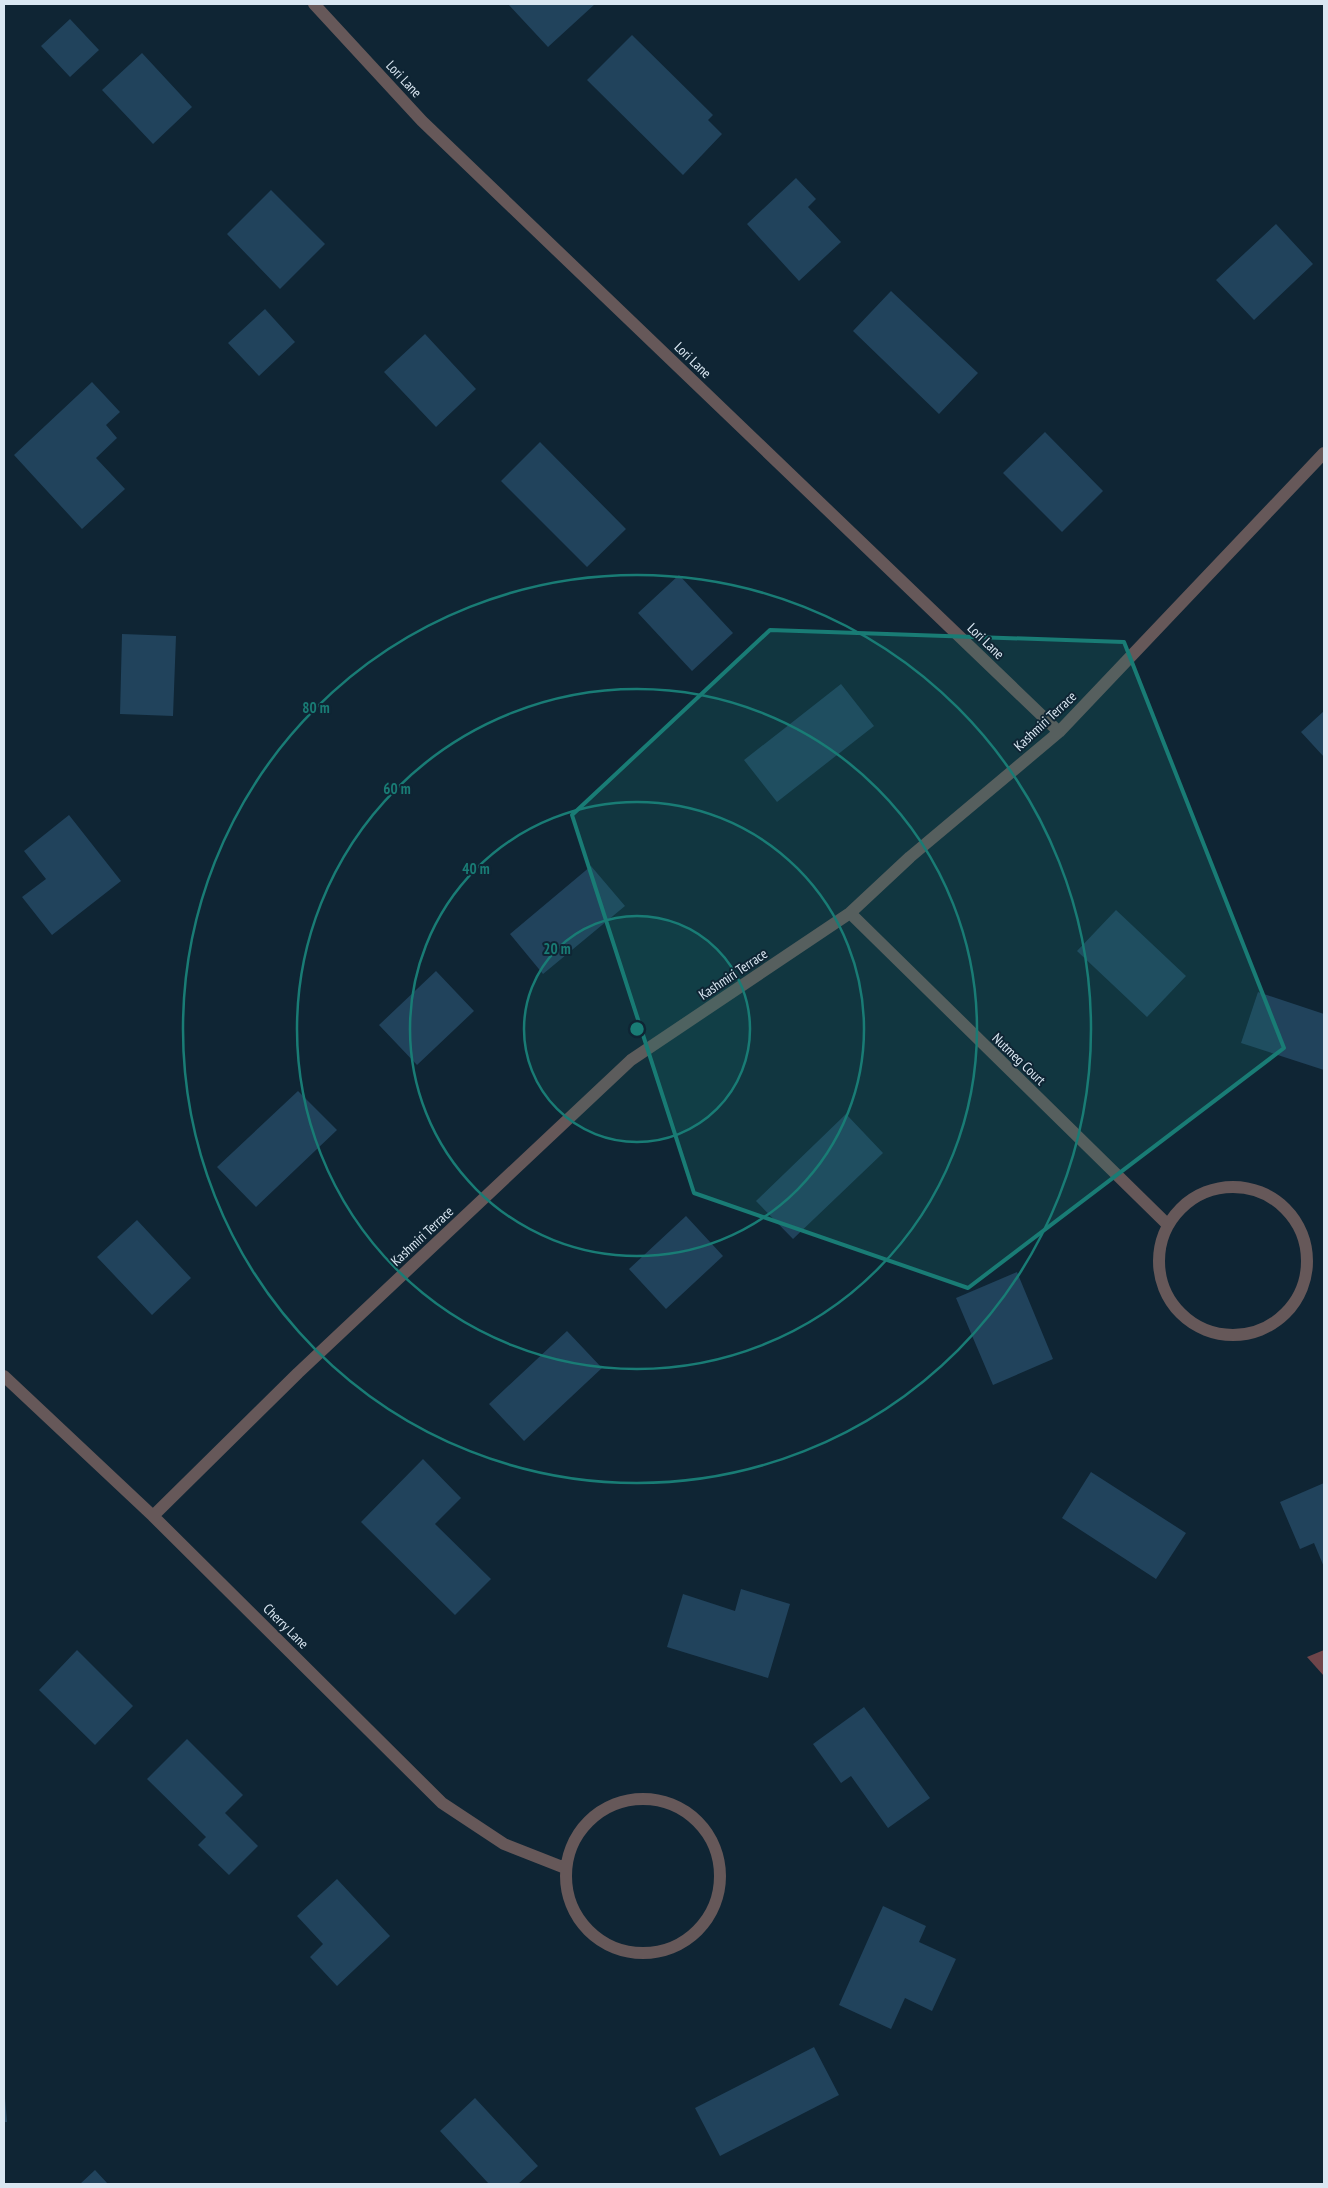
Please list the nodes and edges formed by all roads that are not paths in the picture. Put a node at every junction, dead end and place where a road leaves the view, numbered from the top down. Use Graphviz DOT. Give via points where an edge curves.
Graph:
graph roads {
  1 [pos="314,4"];
  2 [pos="1324,453"];
  3 [pos="1059,732"];
  4 [pos="850,913"];
  5 [pos="1168,1225"];
  6 [pos="4,1376"];
  7 [pos="154,1516"];
  8 [pos="565,1868"];
  1 -- 3 [label="street, Lori Lane" via="422,121"];
  2 -- 3 [label="street, Kashmiri Terrace"];
  3 -- 4 [label="street, Kashmiri Terrace" via="910,857"];
  4 -- 5 [label="street, Nutmeg Court"];
  4 -- 7 [label="street, Kashmiri Terrace" via="631,1060 298,1373"];
  5 -- 5 [label="street" via="1182,1207 1201,1194 1223,1187 1246,1188 1268,1195 1286,1209 1300,1228 1307,1249 1307,1273 1300,1295 1287,1314 1268,1328 1245,1335 1222,1334 1199,1327 1180,1313 1166,1294 1160,1271 1160,1248"];
  6 -- 7 [label="street, Cherry Lane"];
  7 -- 8 [label="street, Cherry Lane" via="442,1803 504,1844"];
  8 -- 8 [label="street" via="567,1894 586,1928 609,1946 644,1954 682,1944 706,1922 717,1902 721,1873 717,1852 698,1821 672,1803 641,1798 601,1809 577,1834"];
}
